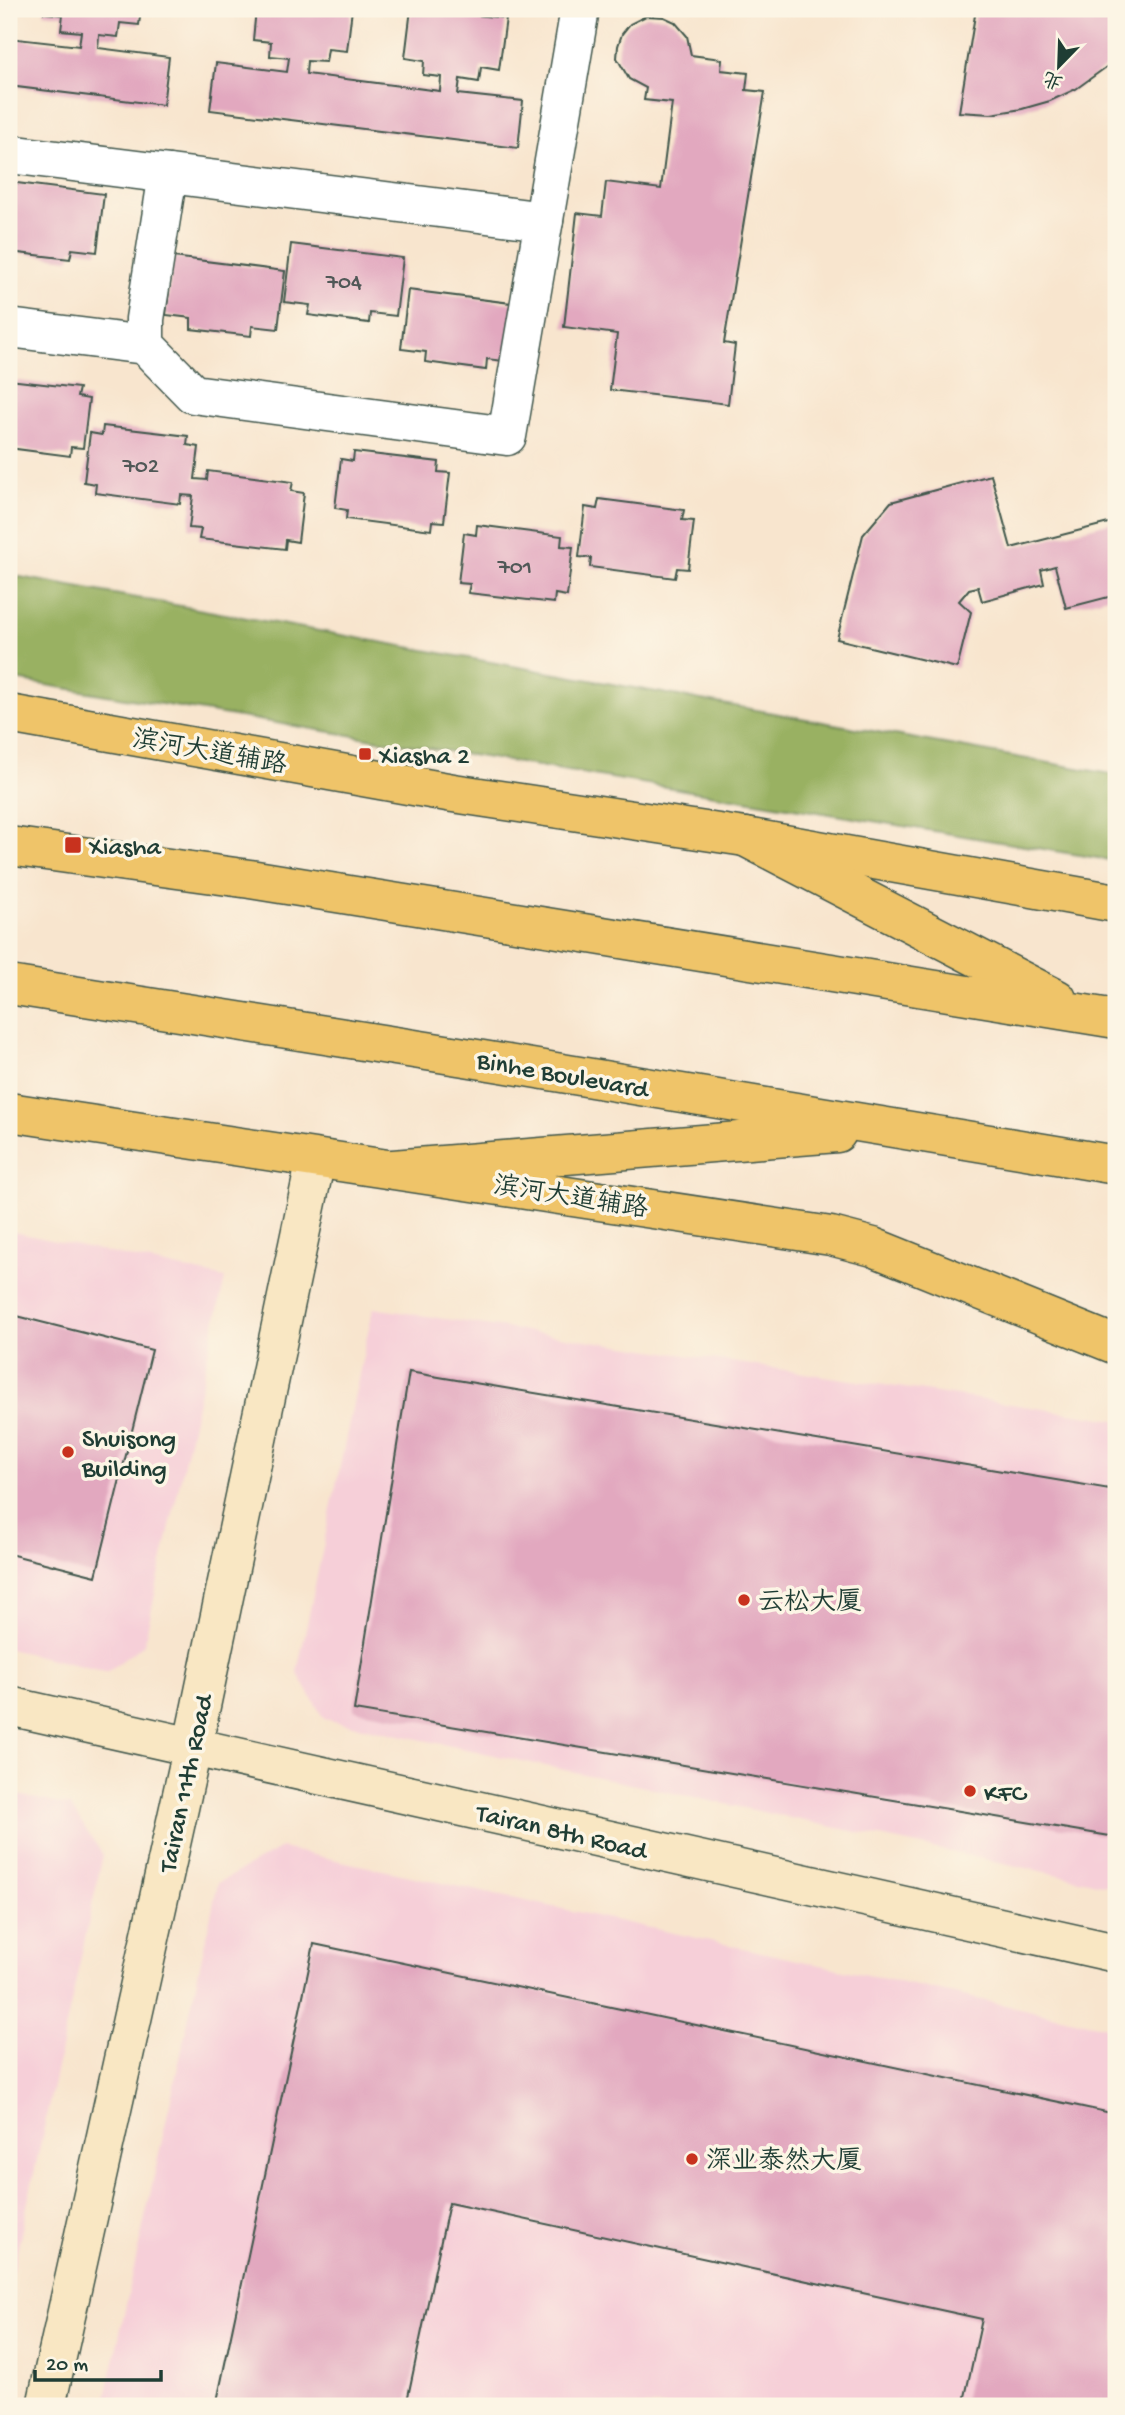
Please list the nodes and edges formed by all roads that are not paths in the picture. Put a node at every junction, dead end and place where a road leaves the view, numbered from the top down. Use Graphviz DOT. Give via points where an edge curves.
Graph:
graph roads {
  1 [pos="580,9"];
  2 [pos="9,154"];
  3 [pos="168,174"];
  4 [pos="544,221"];
  5 [pos="9,328"];
  6 [pos="145,345"];
  7 [pos="9,714"];
  8 [pos="745,837"];
  9 [pos="9,846"];
  10 [pos="1116,903"];
  11 [pos="9,985"];
  12 [pos="1102,1017"];
  13 [pos="9,1112"];
  14 [pos="895,1129"];
  15 [pos="316,1159"];
  16 [pos="1116,1165"];
  17 [pos="393,1169"];
  18 [pos="1116,1345"];
  19 [pos="9,1706"];
  20 [pos="192,1747"];
  21 [pos="1116,1953"];
  22 [pos="46,2406"];
  1 -- 4 [label="street"];
  2 -- 3 [label="street"];
  3 -- 4 [label="street"];
  3 -- 6 [label="street"];
  4 -- 6 [label="street" via="508,436 193,394"];
  5 -- 6 [label="street"];
  7 -- 8 [label="main road, 滨河大道辅路" via="453,793"];
  8 -- 10 [label="main road, 滨河大道辅路"];
  8 -- 12 [label="main road"];
  9 -- 12 [label="main road" via="250,879"];
  11 -- 14 [label="main road, Binhe Boulevard"];
  13 -- 15 [label="main road, 滨河大道辅路"];
  14 -- 16 [label="main road, Binhe Boulevard"];
  14 -- 17 [label="main road"];
  15 -- 17 [label="main road, 滨河大道辅路"];
  15 -- 20 [label="street, Tairan 11th Road"];
  17 -- 18 [label="main road, 滨河大道辅路" via="831,1236 873,1247"];
  19 -- 20 [label="street, Tairan 8th Road"];
  20 -- 21 [label="street, Tairan 8th Road"];
  20 -- 22 [label="street, Tairan 11th Road"];
}
